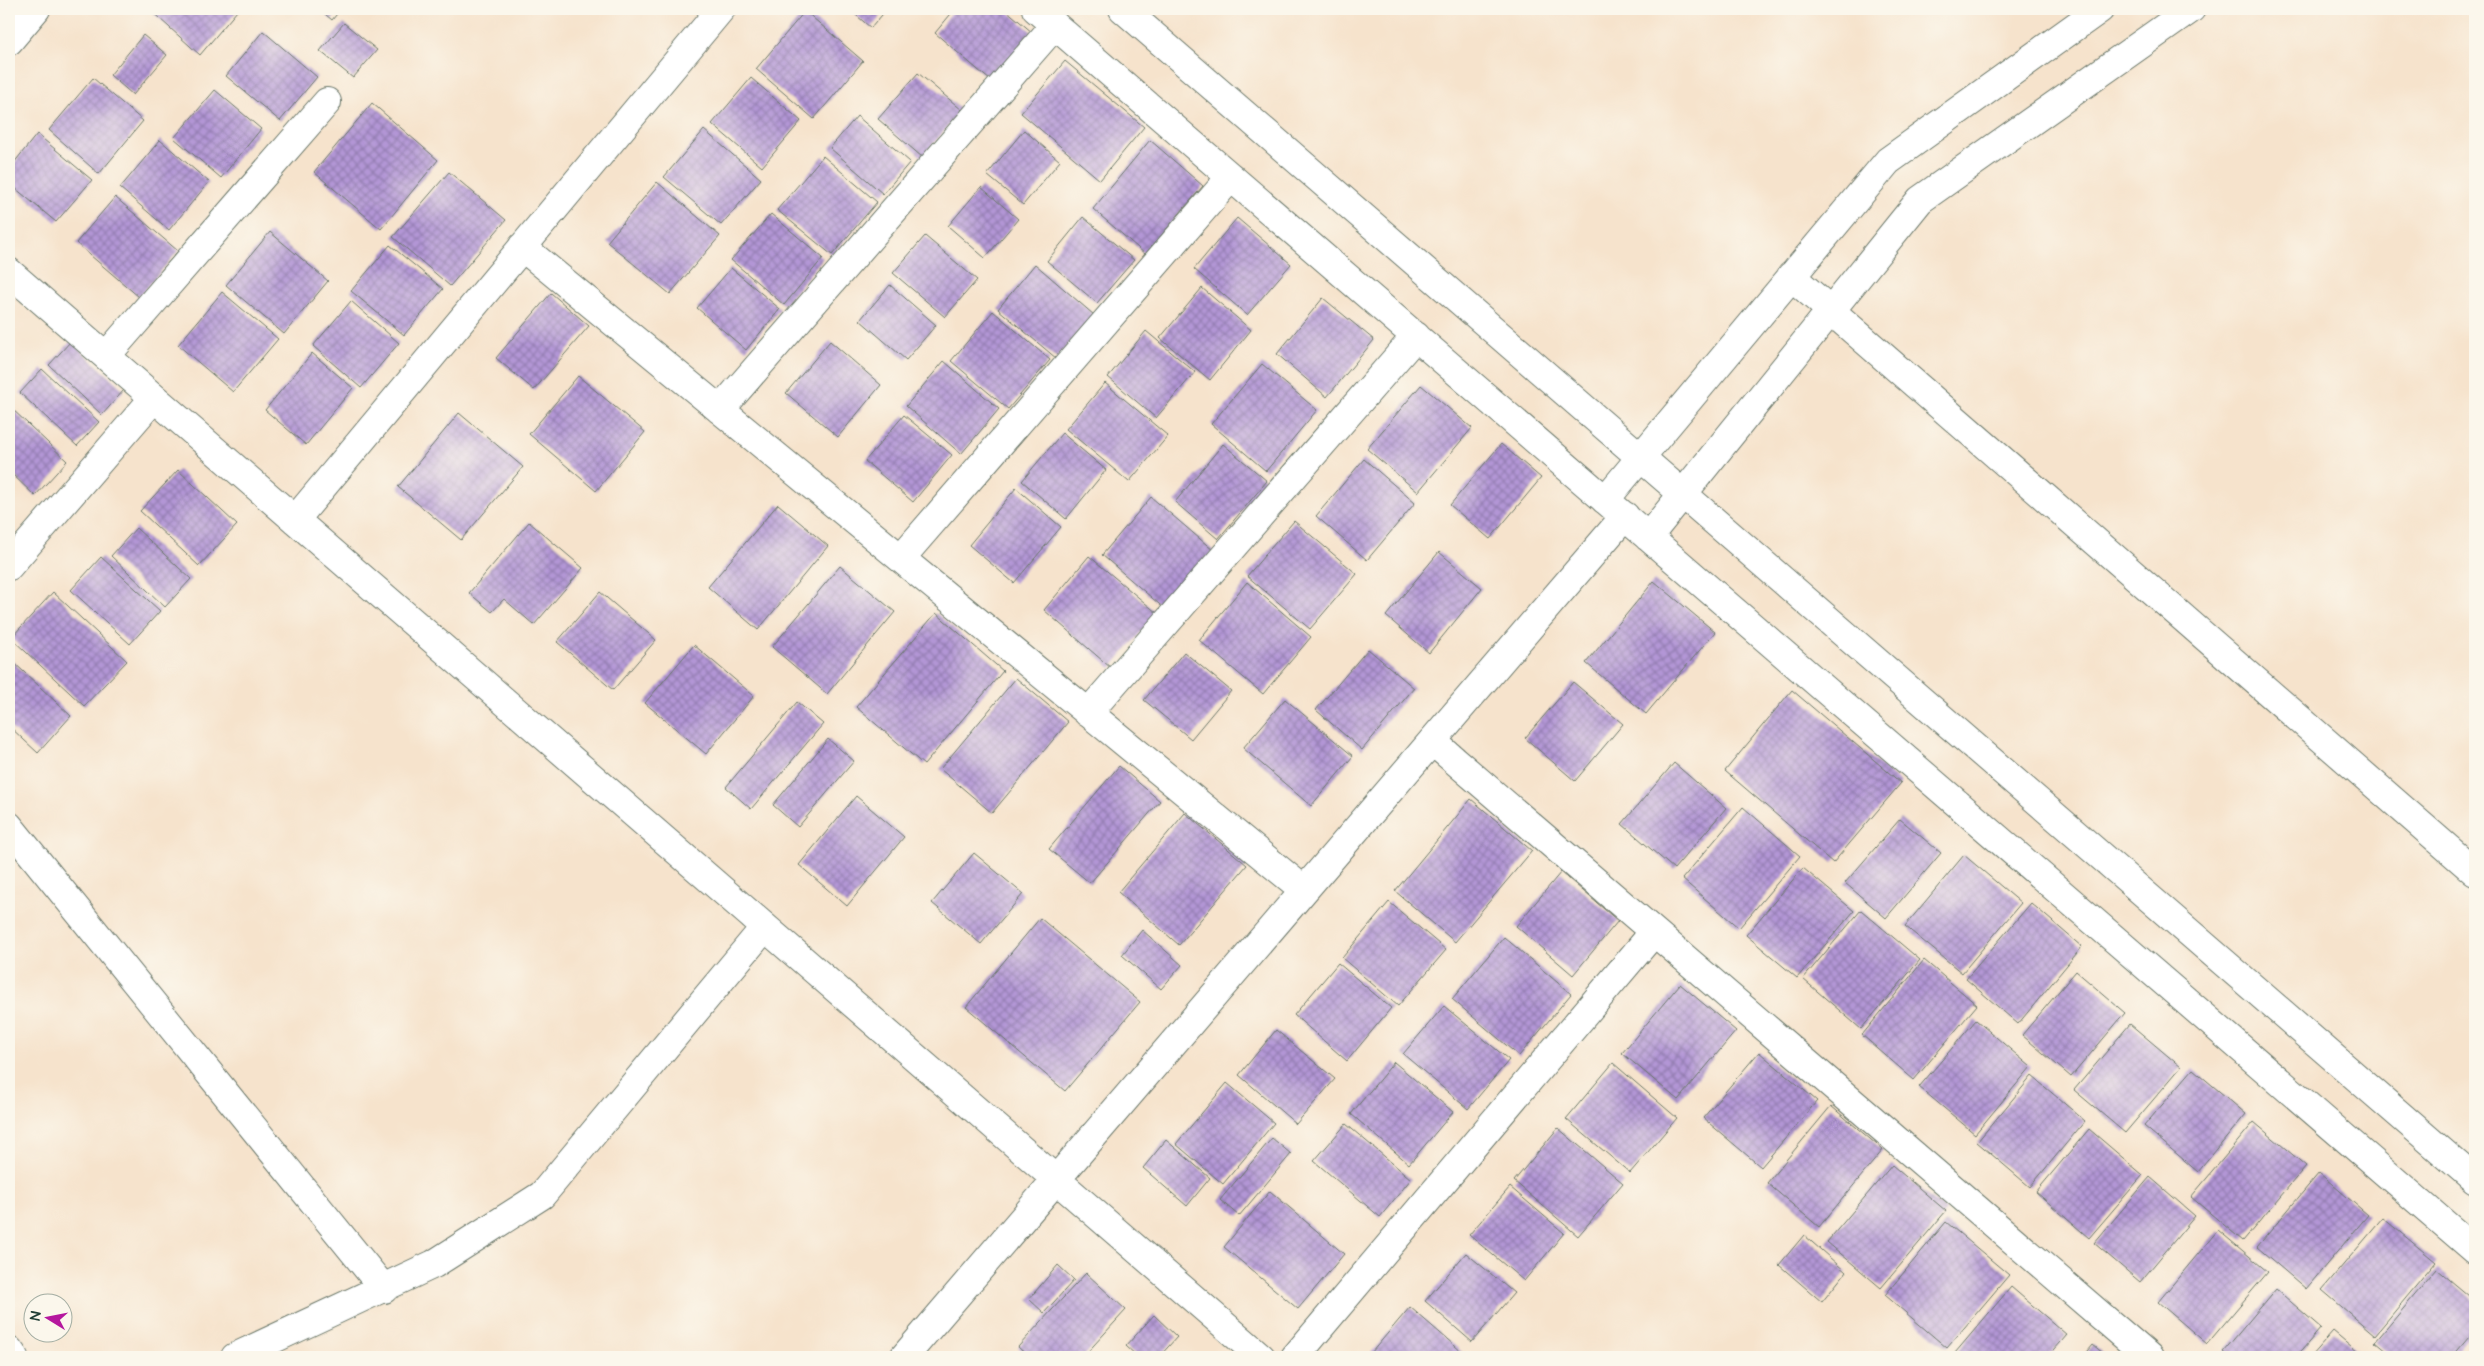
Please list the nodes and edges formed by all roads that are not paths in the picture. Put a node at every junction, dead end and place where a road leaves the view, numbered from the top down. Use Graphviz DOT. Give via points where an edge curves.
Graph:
graph roads {
  1 [pos="36,9"];
  2 [pos="721,9"];
  3 [pos="1123,9"];
  4 [pos="2100,9"];
  5 [pos="2191,9"];
  6 [pos="1046,17"];
  7 [pos="9,40"];
  8 [pos="327,102"];
  9 [pos="1231,177"];
  10 [pos="522,247"];
  11 [pos="9,272"];
  12 [pos="1791,276"];
  13 [pos="1831,310"];
  14 [pos="1416,336"];
  15 [pos="106,356"];
  16 [pos="154,398"];
  17 [pos="720,410"];
  18 [pos="1640,456"];
  19 [pos="1683,494"];
  20 [pos="1615,508"];
  21 [pos="295,520"];
  22 [pos="1648,537"];
  23 [pos="901,558"];
  24 [pos="9,566"];
  25 [pos="1088,713"];
  26 [pos="1432,741"];
  27 [pos="9,826"];
  28 [pos="2475,872"];
  29 [pos="1304,890"];
  30 [pos="765,927"];
  31 [pos="1654,932"];
  32 [pos="1056,1179"];
  33 [pos="2475,1180"];
  34 [pos="2475,1250"];
  35 [pos="384,1289"];
  36 [pos="9,1350"];
  37 [pos="14,1357"];
  38 [pos="235,1357"];
  39 [pos="904,1357"];
  40 [pos="1261,1357"];
  41 [pos="1295,1357"];
  42 [pos="2149,1357"];
  1 -- 7 [label="street"];
  2 -- 10 [label="street"];
  3 -- 18 [label="street"];
  4 -- 12 [label="street" via="1888,161"];
  5 -- 13 [label="street" via="1920,200"];
  6 -- 9 [label="street"];
  6 -- 17 [label="street"];
  8 -- 15 [label="street"];
  9 -- 14 [label="street"];
  9 -- 23 [label="street"];
  10 -- 17 [label="street"];
  10 -- 21 [label="street"];
  11 -- 15 [label="street"];
  12 -- 13 [label="street"];
  12 -- 18 [label="street"];
  13 -- 19 [label="street"];
  13 -- 28 [label="street"];
  14 -- 20 [label="street"];
  14 -- 25 [label="street"];
  15 -- 16 [label="street"];
  16 -- 21 [label="street"];
  16 -- 24 [label="street"];
  17 -- 23 [label="street"];
  18 -- 19 [label="street"];
  18 -- 20 [label="street"];
  19 -- 22 [label="street"];
  19 -- 33 [label="street"];
  20 -- 22 [label="street"];
  20 -- 26 [label="street"];
  21 -- 30 [label="street"];
  22 -- 34 [label="street"];
  23 -- 25 [label="street"];
  25 -- 29 [label="street"];
  26 -- 29 [label="street"];
  26 -- 31 [label="street"];
  27 -- 35 [label="street"];
  29 -- 32 [label="street"];
  30 -- 32 [label="street"];
  30 -- 35 [label="street" via="542,1195 434,1264"];
  31 -- 41 [label="street"];
  31 -- 42 [label="street"];
  32 -- 39 [label="street"];
  32 -- 40 [label="street"];
  35 -- 38 [label="street"];
  36 -- 37 [label="street"];
}
